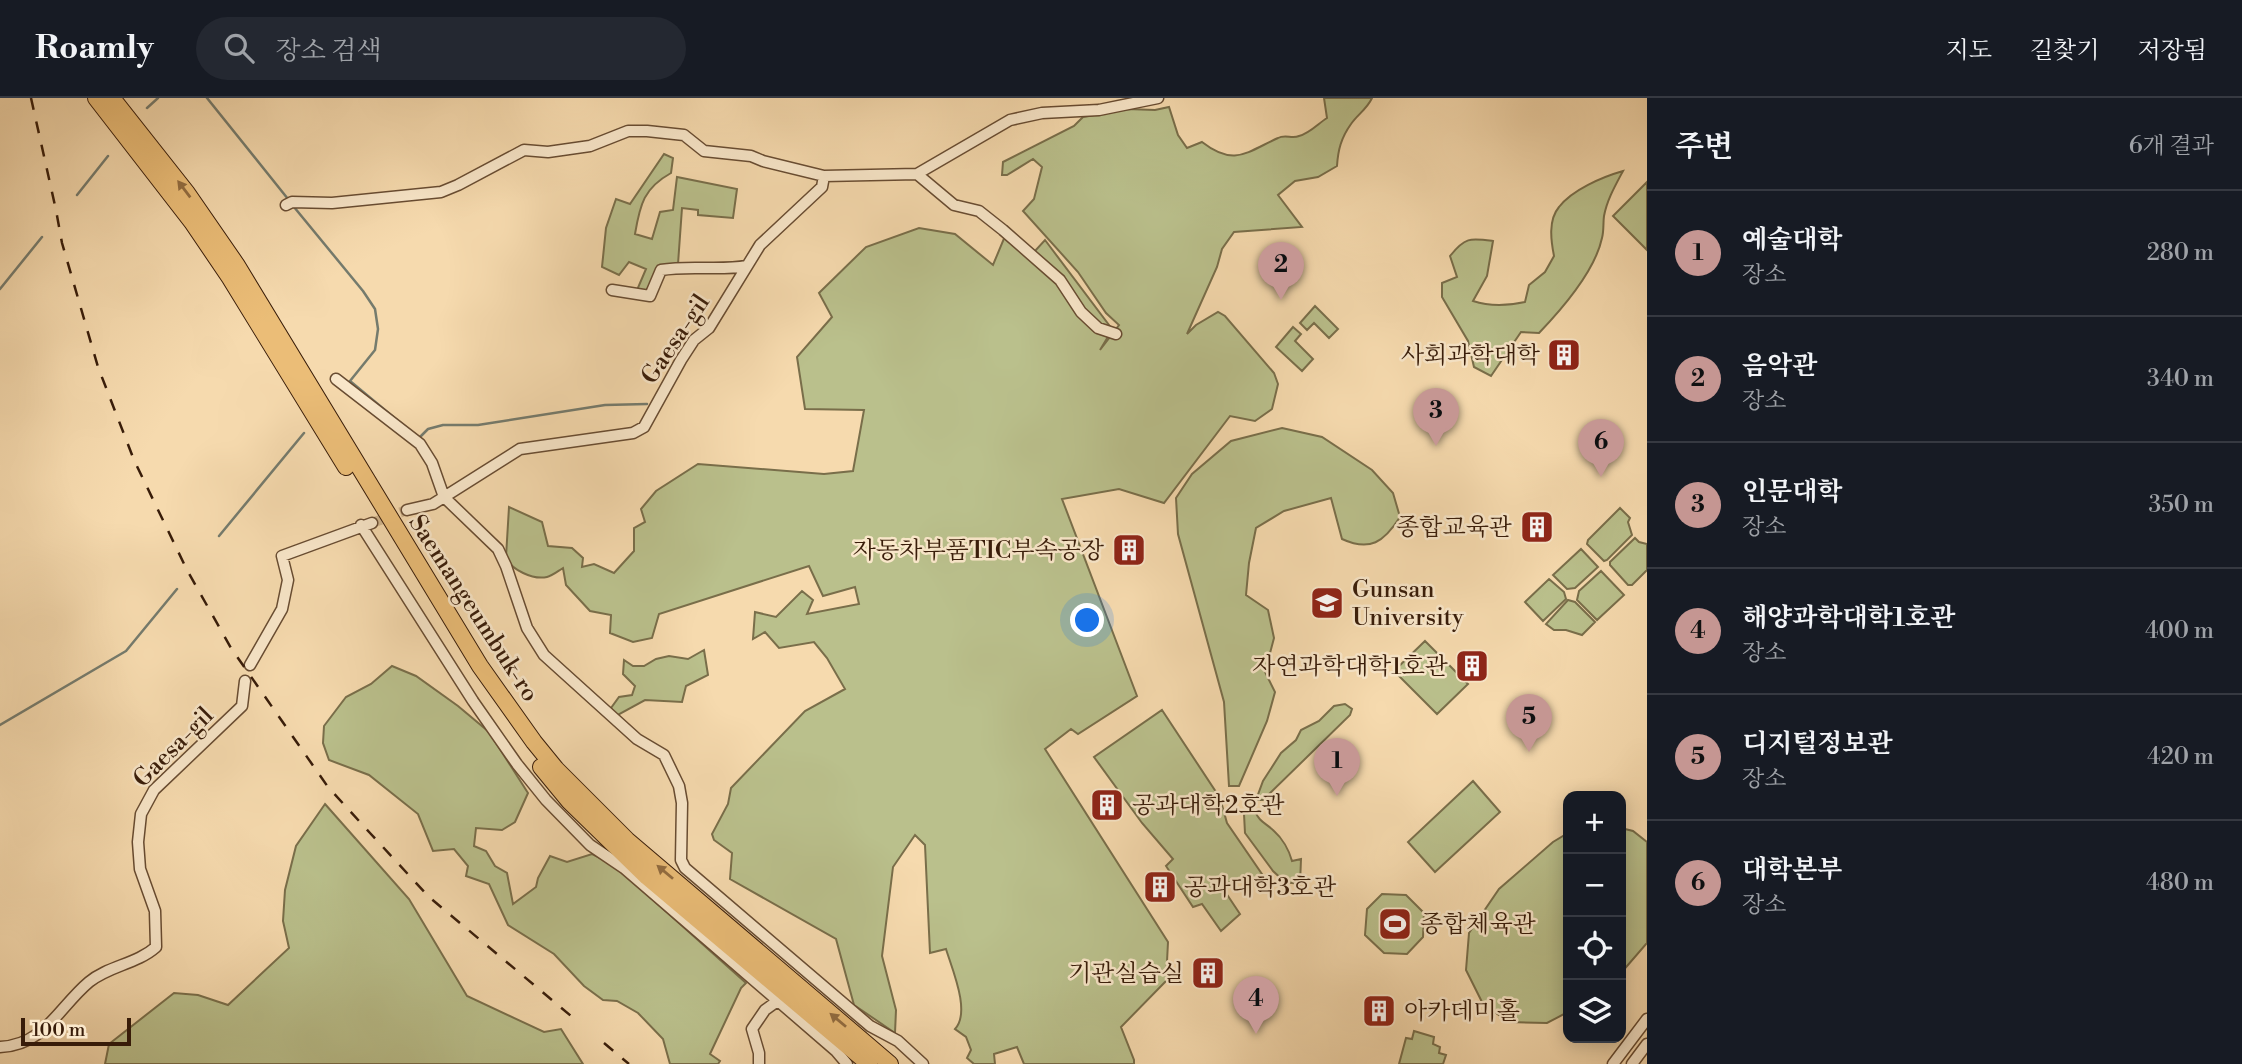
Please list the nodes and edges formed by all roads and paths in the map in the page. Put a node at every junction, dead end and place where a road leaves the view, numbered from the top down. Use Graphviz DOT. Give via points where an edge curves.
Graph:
graph roads {
  1 [pos="96,98"];
  2 [pos="112,98"];
  3 [pos="1158,98"];
  4 [pos="917,174"];
  5 [pos="824,176"];
  6 [pos="289,204"];
  7 [pos="747,266"];
  8 [pos="612,290"];
  9 [pos="1116,334"];
  10 [pos="335,379"];
  11 [pos="444,497"];
  12 [pos="407,510"];
  13 [pos="250,665"];
  14 [pos="245,681"];
  15 [pos="776,1002"];
  16 [pos="1647,1019"];
  17 [pos="1647,1044"];
  18 [pos="0,1047"];
  19 [pos="759,1064"];
  20 [pos="847,1064"];
  21 [pos="869,1064"];
  22 [pos="890,1064"];
  23 [pos="923,1064"];
  24 [pos="1613,1064"];
  25 [pos="1632,1064"];
  1 -- 21 [label="highway, Saemangeumbuk-ro" via="230,278 471,671 526,749 569,801 648,877"];
  22 -- 2 [label="highway, Saemangeumbuk-ro, one-way" via="627,840 534,742 480,666 236,264"];
  3 -- 4 [label="street" via="1010,120"];
  4 -- 5 [label="street"];
  4 -- 9 [label="street" via="954,205 979,211 1060,280 1098,328"];
  5 -- 6 [label="street" via="751,156 704,151 684,135 628,131 590,146 524,150 441,192"];
  5 -- 7 [label="street, Gaesa-gil" via="822,187 760,245"];
  7 -- 8 [label="street" via="661,270 650,296"];
  7 -- 11 [label="street, Gaesa-gil" via="709,328 681,360 644,427 633,433 520,449"];
  10 -- 11 [label="street" via="420,444"];
  11 -- 12 [label="street, Gaesa-gil"];
  11 -- 23 [label="street" via="498,549 527,628 544,654 637,739 664,755 682,803 684,869 870,1026 898,1041"];
  13 -- 15 [label="street" via="282,609 288,580 282,556 366,524 473,702 546,800 590,845 624,868"];
  14 -- 18 [label="street, Gaesa-gil" via="242,706 154,790 141,814 140,869 155,911 156,947 88,983 38,1034"];
  15 -- 19 [label="street" via="752,1029"];
  15 -- 20 [label="street"];
  16 -- 24 [label="street"];
  17 -- 25 [label="street"];
}
